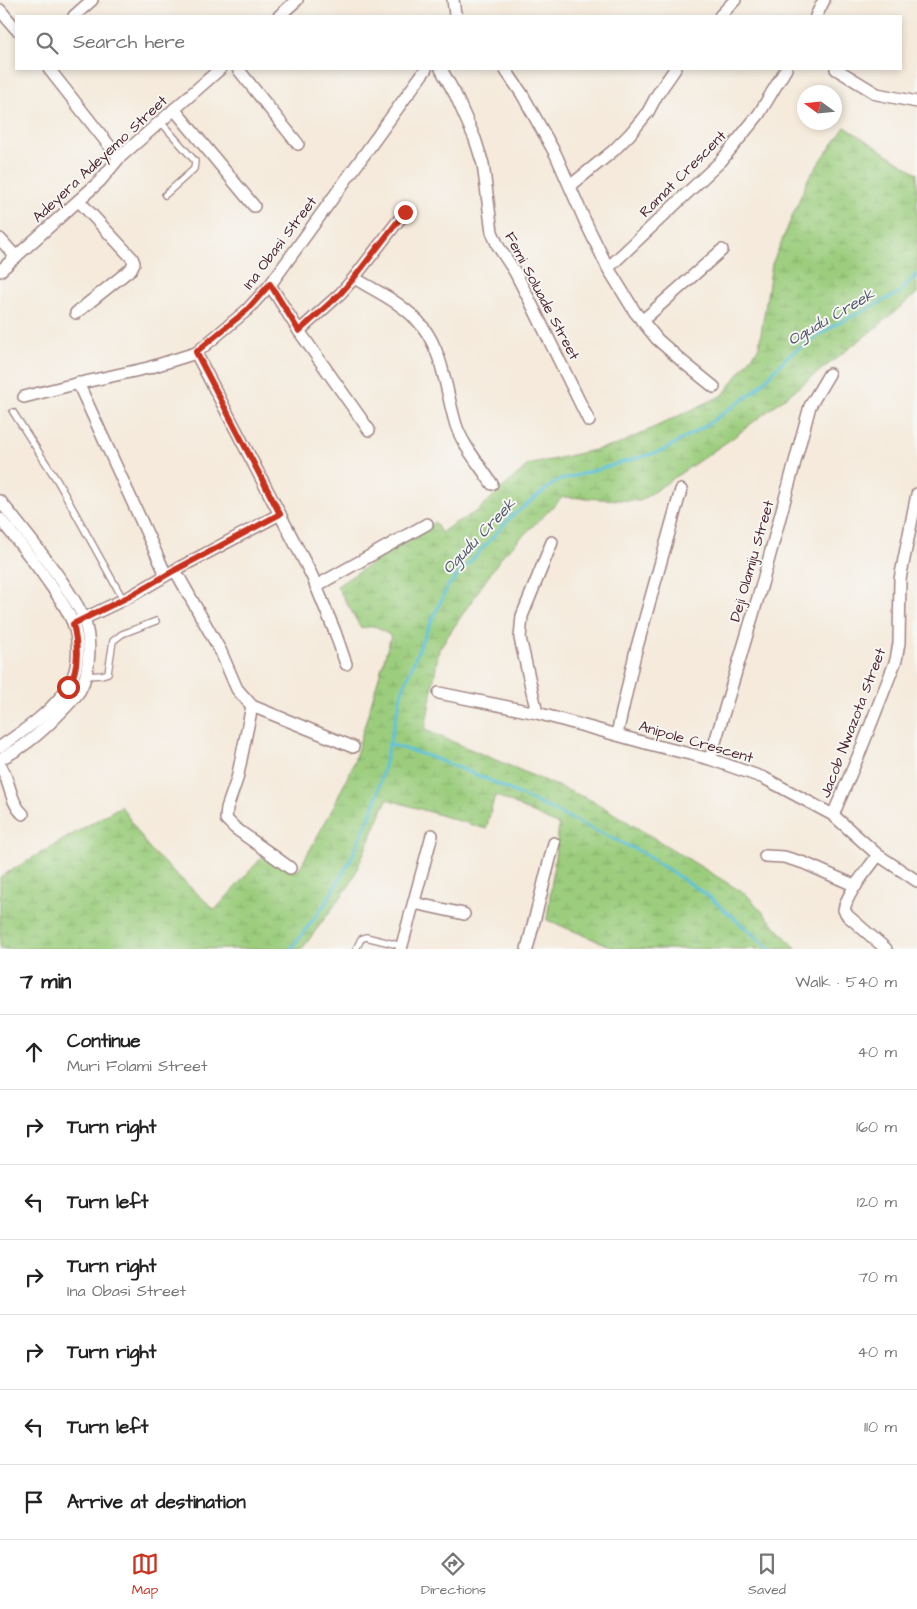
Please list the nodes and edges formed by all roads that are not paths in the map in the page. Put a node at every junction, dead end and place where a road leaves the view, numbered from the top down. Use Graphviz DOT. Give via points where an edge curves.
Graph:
graph roads {
  1 [pos="92,0"];
  2 [pos="297,0"];
  3 [pos="453,0"];
  4 [pos="735,0"];
  5 [pos="824,0"];
  6 [pos="0,10"];
  7 [pos="75,15"];
  8 [pos="280,15"];
  9 [pos="456,15"];
  10 [pos="721,15"];
  11 [pos="816,15"];
  12 [pos="15,28"];
  13 [pos="50,70"];
  14 [pos="219,70"];
  15 [pos="239,70"];
  16 [pos="425,70"];
  17 [pos="443,70"];
  18 [pos="506,70"];
  19 [pos="674,70"];
  20 [pos="785,70"];
  21 [pos="838,70"];
  22 [pos="917,102"];
  23 [pos="174,109"];
  24 [pos="160,121"];
  25 [pos="298,144"];
  26 [pos="119,158"];
  27 [pos="570,186"];
  28 [pos="166,195"];
  29 [pos="79,201"];
  30 [pos="254,206"];
  31 [pos="405,212"];
  32 [pos="0,239"];
  33 [pos="722,250"];
  34 [pos="16,258"];
  35 [pos="608,268"];
  36 [pos="0,270"];
  37 [pos="354,278"];
  38 [pos="270,284"];
  39 [pos="76,313"];
  40 [pos="642,321"];
  41 [pos="299,331"];
  42 [pos="196,352"];
  43 [pos="829,374"];
  44 [pos="78,384"];
  45 [pos="714,387"];
  46 [pos="24,397"];
  47 [pos="13,412"];
  48 [pos="590,421"];
  49 [pos="369,430"];
  50 [pos="492,484"];
  51 [pos="681,490"];
  52 [pos="917,494"];
  53 [pos="0,501"];
  54 [pos="280,514"];
  55 [pos="0,519"];
  56 [pos="426,524"];
  57 [pos="552,542"];
  58 [pos="170,572"];
  59 [pos="316,586"];
  60 [pos="123,599"];
  61 [pos="156,621"];
  62 [pos="78,622"];
  63 [pos="346,664"];
  64 [pos="85,676"];
  65 [pos="72,691"];
  66 [pos="439,693"];
  67 [pos="252,706"];
  68 [pos="537,713"];
  69 [pos="617,734"];
  70 [pos="0,747"];
  71 [pos="353,748"];
  72 [pos="710,759"];
  73 [pos="0,760"];
  74 [pos="0,765"];
  75 [pos="23,814"];
  76 [pos="833,815"];
  77 [pos="432,835"];
  78 [pos="554,843"];
  79 [pos="878,855"];
  80 [pos="765,856"];
  81 [pos="290,868"];
  82 [pos="917,880"];
  83 [pos="856,886"];
  84 [pos="414,903"];
  85 [pos="464,914"];
  86 [pos="402,948"];
  87 [pos="356,949"];
  88 [pos="527,949"];
  89 [pos="886,949"];
  1 -- 7 [label="street"];
  2 -- 8 [label="street"];
  3 -- 9 [label="street"];
  4 -- 10 [label="street"];
  5 -- 11 [label="street"];
  6 -- 12 [label="street"];
  13 -- 26 [label="street"];
  14 -- 23 [label="street, Adeyera Adeyemo Street"];
  15 -- 25 [label="street"];
  16 -- 38 [label="street, Ina Obasi Street"];
  17 -- 48 [label="street, Femi Soluade Street" via="475,139 483,164 492,232"];
  18 -- 27 [label="street" via="543,130"];
  19 -- 27 [label="street" via="630,134"];
  20 -- 35 [label="street, Ramat Crescent" via="759,114 721,161"];
  21 -- 22 [label="street" via="877,94"];
  23 -- 24 [label="street, Adeyera Adeyemo Street"];
  23 -- 30 [label="street"];
  24 -- 26 [label="street, Adeyera Adeyemo Street"];
  24 -- 28 [label="lane" via="196,165"];
  26 -- 29 [label="street, Adeyera Adeyemo Street"];
  27 -- 35 [label="street"];
  29 -- 34 [label="street, Adeyera Adeyemo Street"];
  29 -- 39 [label="street" via="134,263 131,269"];
  31 -- 37 [label="street"];
  32 -- 34 [label="street"];
  33 -- 40 [label="street"];
  34 -- 36 [label="street, Adeyera Adeyemo Street"];
  35 -- 40 [label="street"];
  37 -- 41 [label="street"];
  37 -- 50 [label="street" via="396,303 423,327 441,364 464,443"];
  38 -- 41 [label="street"];
  38 -- 42 [label="street, Ina Obasi Street" via="241,316"];
  40 -- 45 [label="street" via="657,339"];
  41 -- 49 [label="street"];
  42 -- 44 [label="street, Ina Obasi Street" via="148,368"];
  42 -- 54 [label="street"];
  43 -- 72 [label="street, Deji Olamiju Street" via="810,406"];
  44 -- 46 [label="street, Ina Obasi Street"];
  44 -- 58 [label="street"];
  47 -- 60 [label="lane" via="58,482"];
  51 -- 69 [label="street" via="635,654"];
  52 -- 76 [label="street, Jacob Nwazota Street" via="900,579 896,660"];
  53 -- 62 [label="street" via="46,558 76,603"];
  54 -- 58 [label="street"];
  54 -- 59 [label="street"];
  55 -- 62 [label="street"];
  56 -- 59 [label="street"];
  57 -- 68 [label="street" via="522,616 520,638"];
  58 -- 60 [label="street"];
  58 -- 67 [label="street" via="221,652 238,689"];
  59 -- 63 [label="street"];
  60 -- 62 [label="street"];
  61 -- 64 [label="lane" via="122,634 113,641 108,673"];
  62 -- 64 [label="street" via="88,645"];
  62 -- 65 [label="street"];
  64 -- 65 [label="street"];
  65 -- 70 [label="street"];
  65 -- 73 [label="street" via="71,702 42,730"];
  66 -- 68 [label="street, Anipole Crescent"];
  67 -- 71 [label="street"];
  67 -- 81 [label="street" via="226,819"];
  68 -- 69 [label="street, Anipole Crescent"];
  69 -- 72 [label="street, Anipole Crescent"];
  72 -- 76 [label="street, Anipole Crescent" via="764,778"];
  74 -- 75 [label="street"];
  76 -- 79 [label="street, Anipole Crescent"];
  77 -- 84 [label="street"];
  78 -- 88 [label="street"];
  79 -- 82 [label="street, Anipole Crescent"];
  79 -- 83 [label="street"];
  80 -- 83 [label="street" via="804,863"];
  83 -- 89 [label="street" via="844,910"];
  84 -- 85 [label="street"];
  84 -- 86 [label="street"];
  86 -- 87 [label="lane" via="366,937 361,939"];
}
